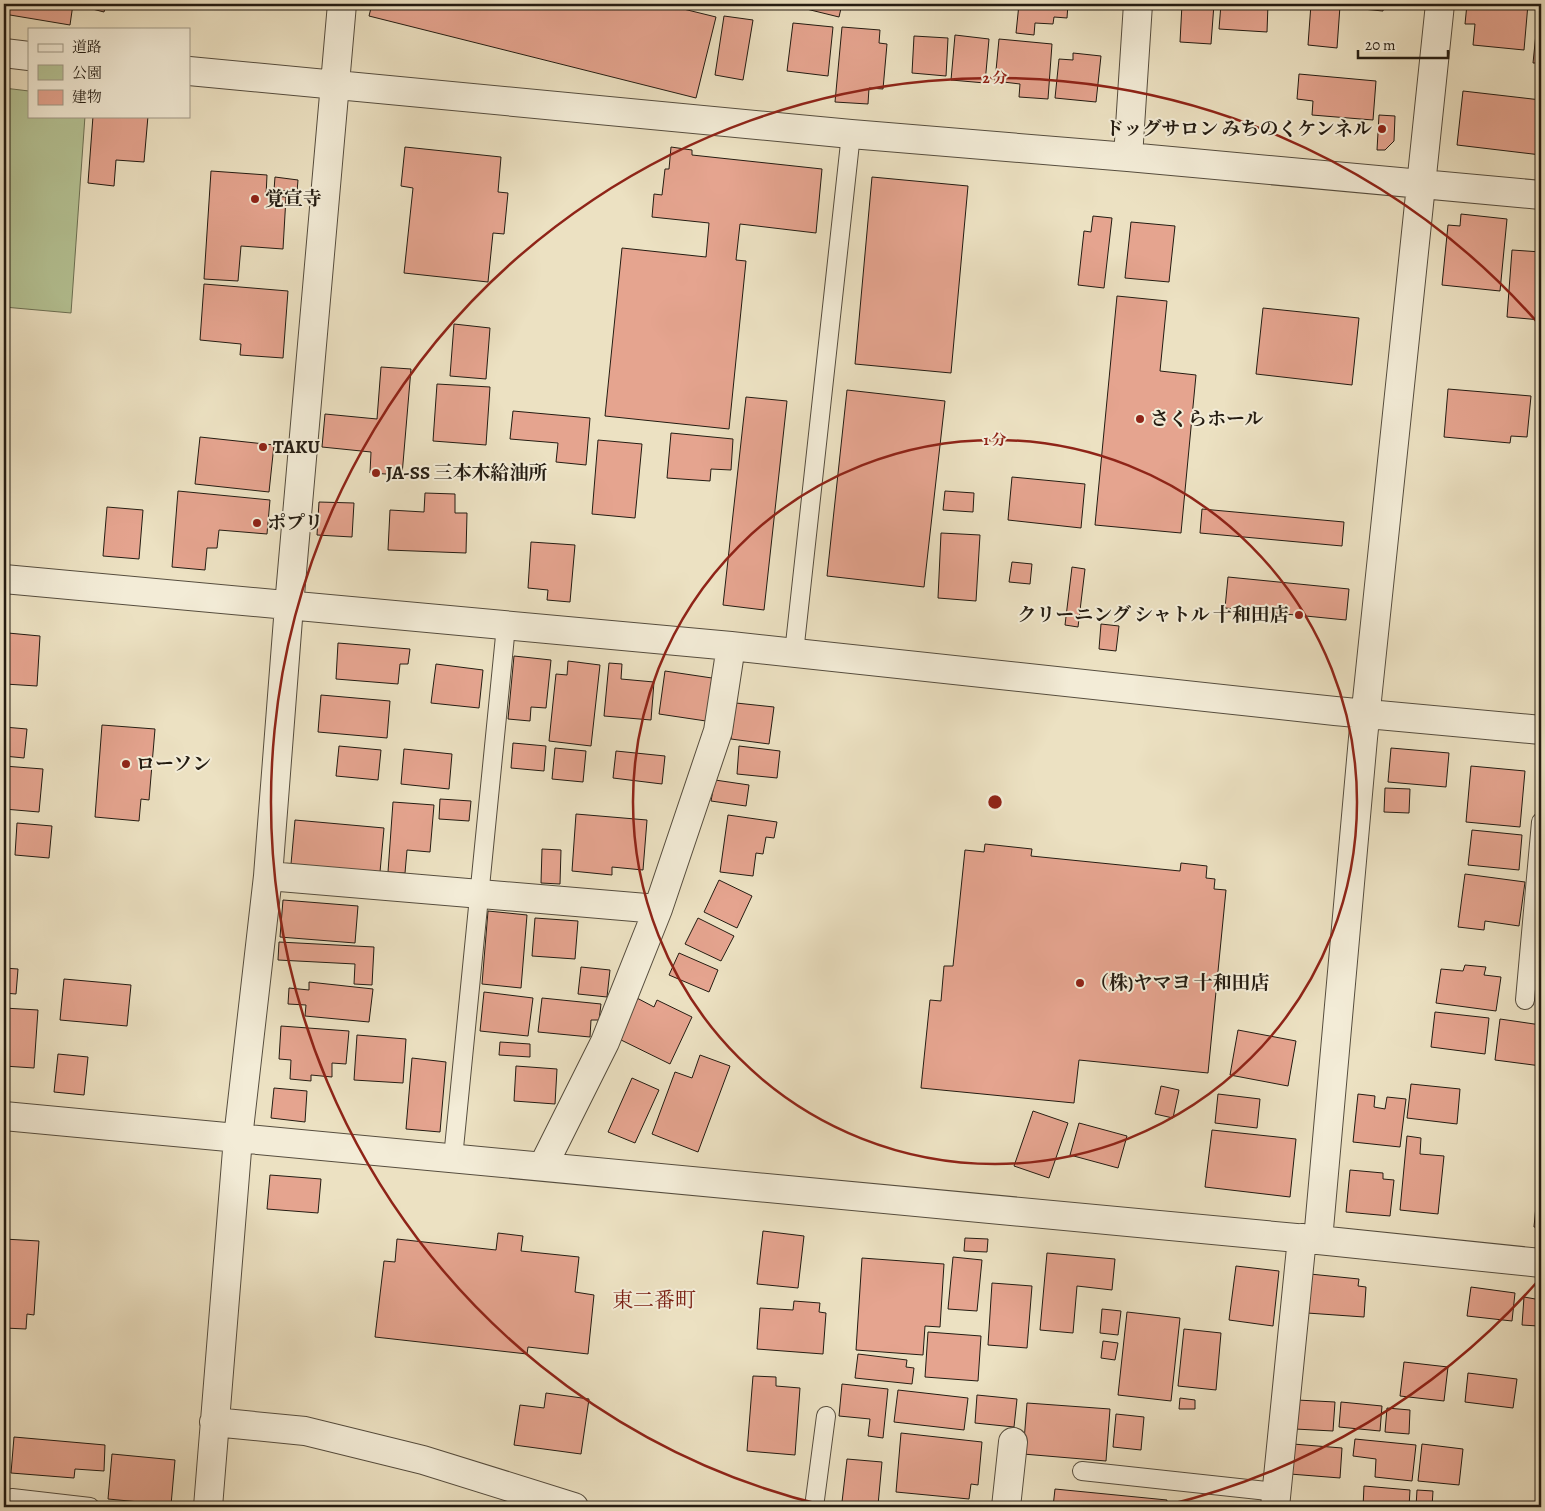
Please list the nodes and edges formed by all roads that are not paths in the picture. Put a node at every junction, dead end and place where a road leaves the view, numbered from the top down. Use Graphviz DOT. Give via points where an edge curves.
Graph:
graph roads {
  1 [pos="342,4"];
  2 [pos="1138,4"];
  3 [pos="1440,4"];
  4 [pos="4,53"];
  5 [pos="28,56"];
  6 [pos="190,71"];
  7 [pos="335,85"];
  8 [pos="851,134"];
  9 [pos="1128,157"];
  10 [pos="1420,184"];
  11 [pos="1541,195"];
  12 [pos="4,579"];
  13 [pos="289,606"];
  14 [pos="506,626"];
  15 [pos="731,646"];
  16 [pos="794,653"];
  17 [pos="1366,714"];
  18 [pos="1541,730"];
  19 [pos="1541,822"];
  20 [pos="268,876"];
  21 [pos="480,894"];
  22 [pos="658,909"];
  23 [pos="1525,1000"];
  24 [pos="4,1116"];
  25 [pos="238,1138"];
  26 [pos="453,1158"];
  27 [pos="543,1166"];
  28 [pos="1310,1239"];
  29 [pos="1541,1263"];
  30 [pos="826,1416"];
  31 [pos="214,1422"];
  32 [pos="1012,1442"];
  33 [pos="1082,1471"];
  34 [pos="1276,1499"];
  35 [pos="559,1505"];
  36 [pos="11,1507"];
  37 [pos="90,1507"];
  38 [pos="208,1507"];
  39 [pos="814,1507"];
  40 [pos="1006,1507"];
  1 -- 7 [label="street"];
  2 -- 9 [label="street"];
  3 -- 10 [label="street"];
  4 -- 5 [label="street"];
  6 -- 7 [label="street"];
  7 -- 8 [label="street"];
  7 -- 13 [label="street"];
  8 -- 9 [label="street"];
  8 -- 16 [label="lane"];
  9 -- 10 [label="street"];
  10 -- 11 [label="street"];
  10 -- 17 [label="street"];
  12 -- 13 [label="street"];
  13 -- 14 [label="street"];
  13 -- 20 [label="street"];
  14 -- 15 [label="street"];
  14 -- 21 [label="lane"];
  15 -- 16 [label="street"];
  15 -- 22 [label="street" via="718,731"];
  16 -- 17 [label="street"];
  17 -- 18 [label="street"];
  17 -- 28 [label="street"];
  19 -- 23 [label="lane"];
  20 -- 21 [label="street"];
  20 -- 25 [label="street"];
  21 -- 22 [label="street"];
  21 -- 26 [label="lane"];
  22 -- 27 [label="street" via="605,1042"];
  24 -- 25 [label="street"];
  25 -- 26 [label="street"];
  25 -- 31 [label="street"];
  26 -- 27 [label="street"];
  27 -- 28 [label="street"];
  28 -- 29 [label="street"];
  28 -- 34 [label="street"];
  30 -- 39 [label="lane"];
  31 -- 35 [label="street" via="305,1431 423,1460"];
  31 -- 38 [label="street"];
  32 -- 40 [label="street"];
  33 -- 34 [label="lane"];
  36 -- 37 [label="lane" via="12,1498"];
}
